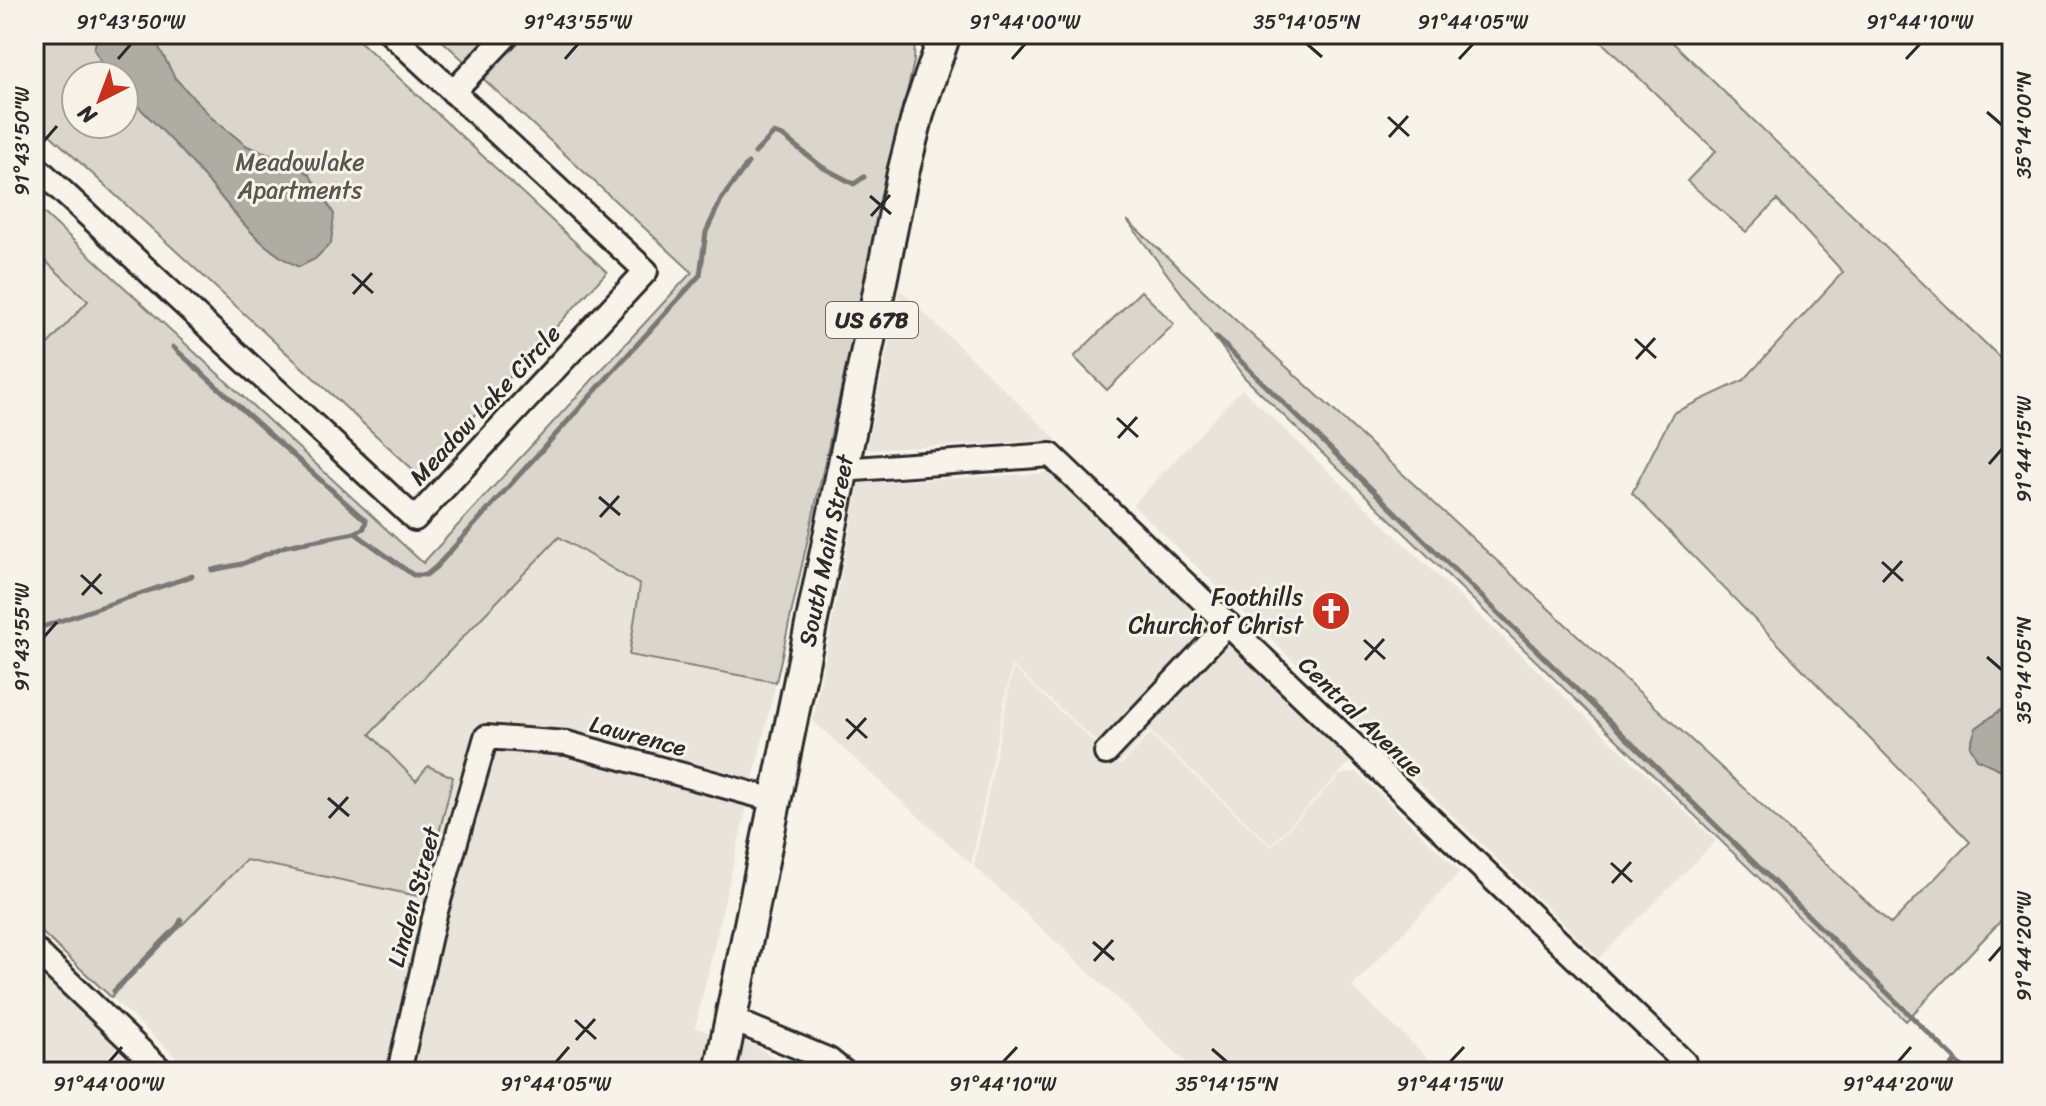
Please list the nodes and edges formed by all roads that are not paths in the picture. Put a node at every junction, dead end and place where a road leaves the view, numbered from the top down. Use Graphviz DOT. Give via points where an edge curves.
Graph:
graph roads {
  1 [pos="391,34"];
  2 [pos="508,34"];
  3 [pos="942,35"];
  4 [pos="453,92"];
  5 [pos="34,165"];
  6 [pos="841,470"];
  7 [pos="1228,624"];
  8 [pos="486,737"];
  9 [pos="1106,753"];
  10 [pos="774,800"];
  11 [pos="34,949"];
  12 [pos="731,1019"];
  13 [pos="1679,1067"];
  14 [pos="163,1072"];
  15 [pos="399,1072"];
  16 [pos="720,1072"];
  17 [pos="844,1072"];
  1 -- 4 [label="street, Meadow Lake Circle"];
  2 -- 4 [label="street"];
  3 -- 6 [label="main road, South Main Street / US 67B" via="903,173"];
  4 -- 5 [label="street, Meadow Lake Circle" via="646,271 415,519"];
  6 -- 7 [label="street, Central Avenue" via="1051,455"];
  6 -- 10 [label="main road, South Main Street / US 67B"];
  7 -- 9 [label="street"];
  7 -- 13 [label="street, Central Avenue"];
  8 -- 10 [label="street, Lawrence" via="567,743"];
  8 -- 15 [label="street, Linden Street" via="434,918"];
  10 -- 12 [label="main road, South Main Street / US 67B"];
  11 -- 14 [label="street"];
  12 -- 16 [label="main road, South Main Street / US 67B"];
  12 -- 17 [label="street" via="829,1060"];
}
